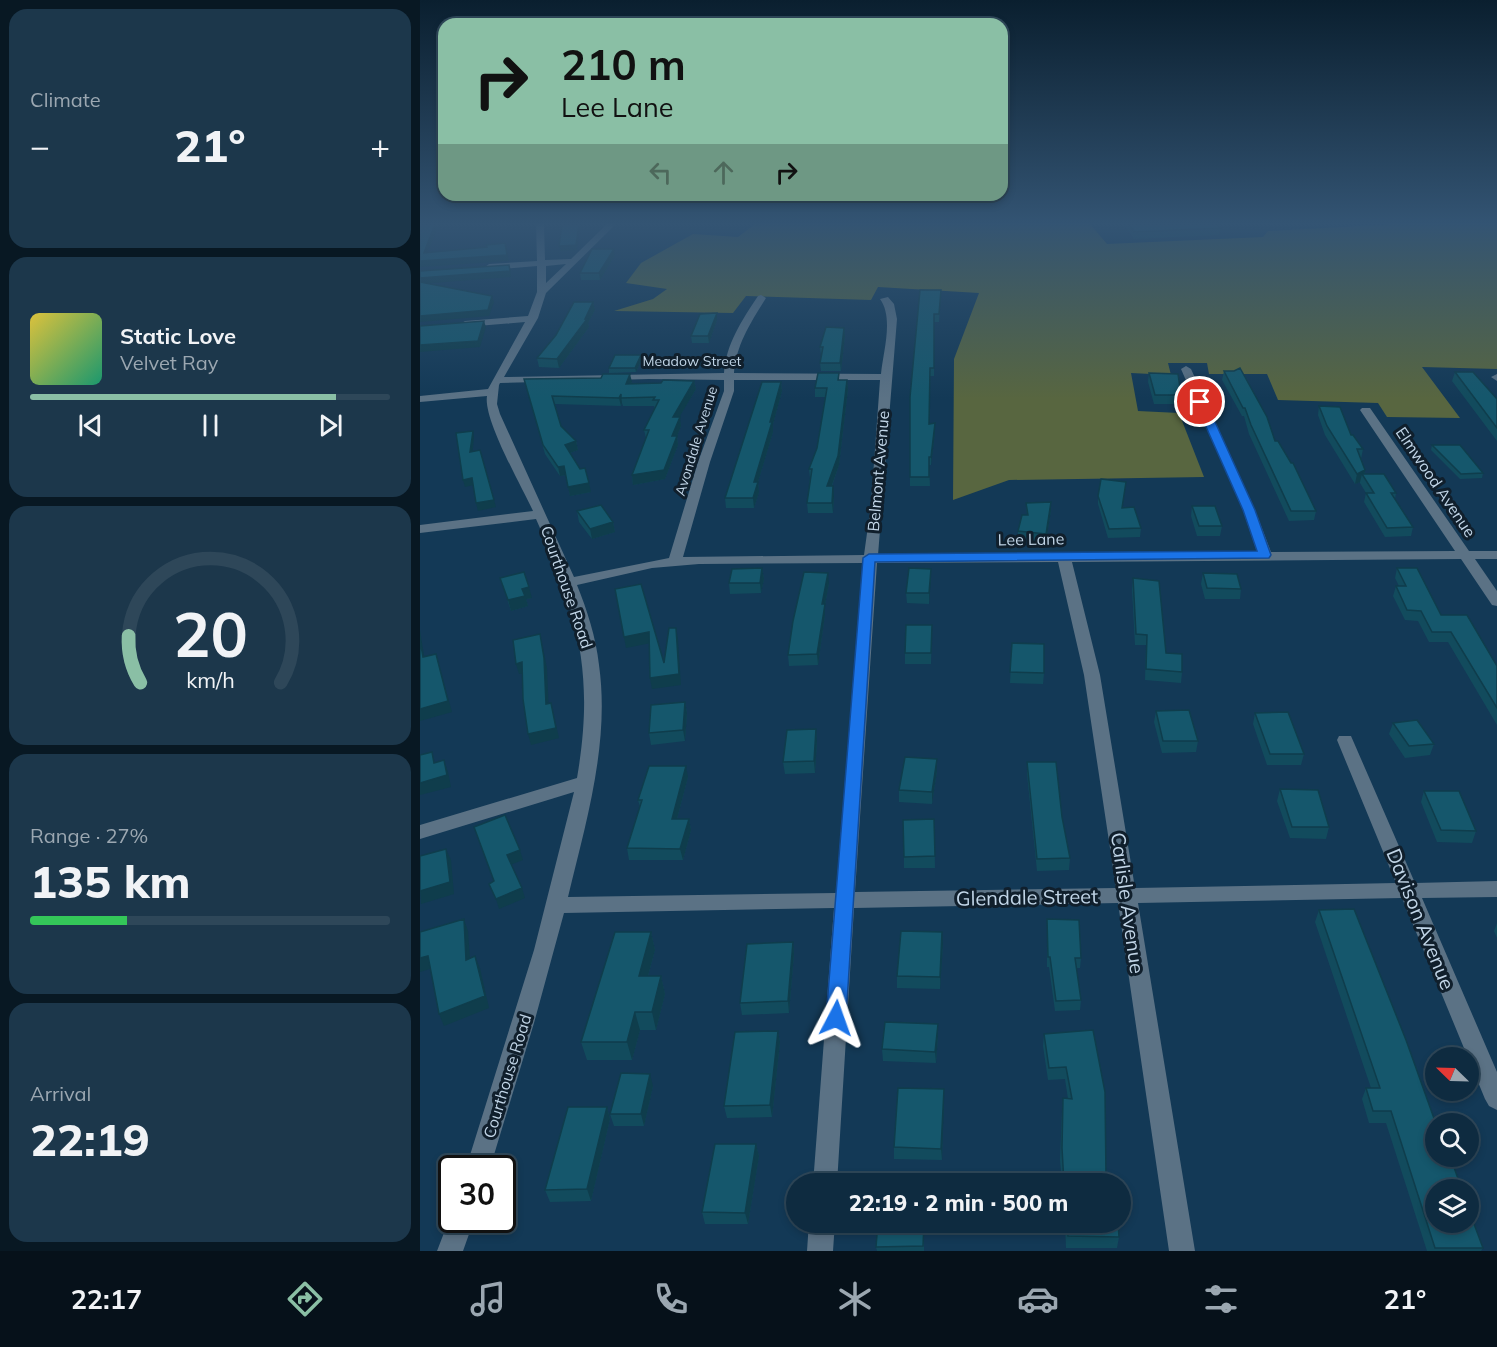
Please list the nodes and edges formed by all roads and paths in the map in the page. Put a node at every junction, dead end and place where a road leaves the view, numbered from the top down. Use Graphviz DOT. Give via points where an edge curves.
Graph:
graph roads {
  1 [pos="542,282"];
  2 [pos="552,282"];
  3 [pos="542,292"];
  4 [pos="761,298"];
  5 [pos="885,299"];
  6 [pos="533,318"];
  7 [pos="454,324"];
  8 [pos="1186,369"];
  9 [pos="729,376"];
  10 [pos="887,377"];
  11 [pos="494,386"];
  12 [pos="420,399"];
  13 [pos="1366,410"];
  14 [pos="541,514"];
  15 [pos="420,528"];
  16 [pos="1265,555"];
  17 [pos="1465,555"];
  18 [pos="1497,555"];
  19 [pos="1063,556"];
  20 [pos="869,558"];
  21 [pos="675,561"];
  22 [pos="568,582"];
  23 [pos="1497,602"];
  24 [pos="1345,740"];
  25 [pos="585,782"];
  26 [pos="420,832"];
  27 [pos="1497,889"];
  28 [pos="1407,890"];
  29 [pos="1126,896"];
  30 [pos="844,900"];
  31 [pos="556,905"];
  32 [pos="1497,1099"];
  33 [pos="482,1155"];
  34 [pos="826,1173"];
  35 [pos="456,1233"];
  36 [pos="821,1233"];
  37 [pos="450,1251"];
  38 [pos="820,1251"];
  39 [pos="1182,1251"];
  1 -- 3 [label="street"];
  2 -- 3 [label="street"];
  3 -- 6 [label="street"];
  4 -- 9 [label="street, Avondale Avenue" via="736,343"];
  5 -- 10 [label="street, Belmont Avenue" via="892,319"];
  6 -- 7 [label="street"];
  6 -- 11 [label="street"];
  8 -- 16 [label="street"];
  9 -- 10 [label="street, Meadow Street"];
  9 -- 11 [label="street, Meadow Street"];
  9 -- 21 [label="street, Avondale Avenue" via="729,391"];
  10 -- 20 [label="street, Belmont Avenue"];
  11 -- 12 [label="street, Meadow Street"];
  11 -- 14 [label="street, Courthouse Road" via="495,415"];
  13 -- 17 [label="street, Elmwood Avenue"];
  14 -- 15 [label="street"];
  14 -- 22 [label="street, Courthouse Road"];
  16 -- 17 [label="street, Lee Lane"];
  16 -- 19 [label="street, Lee Lane"];
  17 -- 18 [label="street, Lee Lane"];
  17 -- 23 [label="street, Elmwood Avenue"];
  19 -- 20 [label="street, Lee Lane"];
  19 -- 29 [label="street, Carlisle Avenue" via="1089,667"];
  20 -- 21 [label="street, Lee Lane"];
  20 -- 30 [label="street, Belmont Avenue"];
  21 -- 22 [label="street, Lee Lane"];
  22 -- 25 [label="street, Courthouse Road" via="592,664 593,704"];
  24 -- 28 [label="street, Davison Avenue"];
  25 -- 26 [label="street"];
  25 -- 31 [label="street, Courthouse Road"];
  27 -- 28 [label="street, Glendale Street"];
  28 -- 29 [label="street, Glendale Street"];
  28 -- 32 [label="street, Davison Avenue"];
  29 -- 30 [label="street, Glendale Street"];
  29 -- 39 [label="street, Carlisle Avenue"];
  30 -- 31 [label="street, Glendale Street"];
  30 -- 34 [label="street, Belmont Avenue"];
  31 -- 33 [label="street, Courthouse Road"];
  35 -- 37 [label="street"];
  36 -- 38 [label="street"];
}
